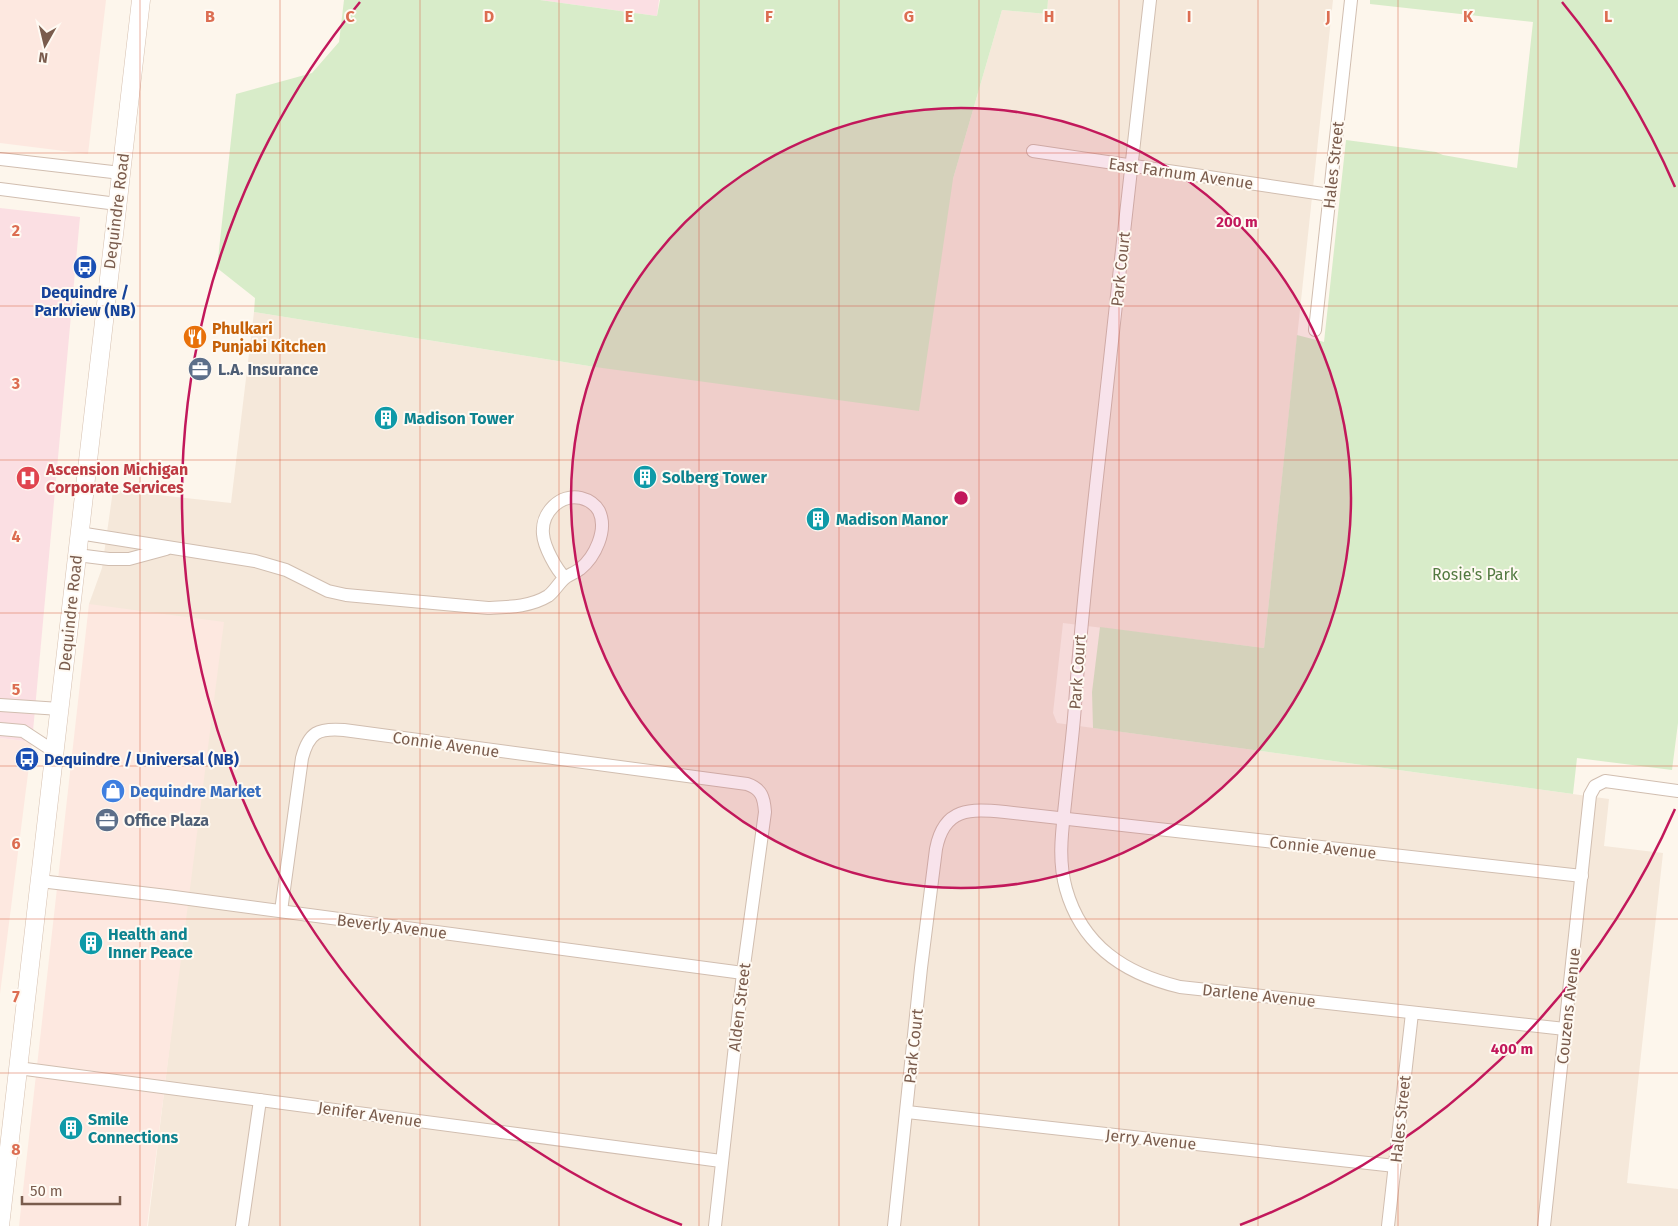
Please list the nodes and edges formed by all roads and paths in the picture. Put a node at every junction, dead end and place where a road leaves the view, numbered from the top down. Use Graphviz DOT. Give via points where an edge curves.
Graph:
graph roads {
  1 [pos="141,0"];
  2 [pos="1150,0"];
  3 [pos="1351,0"];
  4 [pos="1033,151"];
  5 [pos="0,159"];
  6 [pos="1131,166"];
  7 [pos="121,173"];
  8 [pos="0,190"];
  9 [pos="1330,195"];
  10 [pos="117,204"];
  11 [pos="1315,330"];
  12 [pos="79,532"];
  13 [pos="171,548"];
  14 [pos="77,555"];
  15 [pos="565,578"];
  16 [pos="0,705"];
  17 [pos="60,709"];
  18 [pos="0,729"];
  19 [pos="55,752"];
  20 [pos="758,789"];
  21 [pos="1678,791"];
  22 [pos="1063,819"];
  23 [pos="1582,876"];
  24 [pos="40,881"];
  25 [pos="281,911"];
  26 [pos="743,972"];
  27 [pos="1412,1012"];
  28 [pos="1565,1030"];
  29 [pos="18,1068"];
  30 [pos="260,1100"];
  31 [pos="906,1112"];
  32 [pos="721,1161"];
  33 [pos="1395,1166"];
  34 [pos="0,1226"];
  35 [pos="242,1226"];
  36 [pos="714,1226"];
  37 [pos="894,1226"];
  38 [pos="1388,1226"];
  39 [pos="1544,1226"];
  1 -- 7 [label="main road, Dequindre Road"];
  2 -- 6 [label="street, Park Court"];
  3 -- 9 [label="street, Hales Street"];
  4 -- 6 [label="street, East Farnum Avenue"];
  5 -- 7 [label="street"];
  6 -- 9 [label="street, East Farnum Avenue"];
  6 -- 22 [label="street, Park Court" via="1081,618"];
  7 -- 10 [label="main road, Dequindre Road"];
  8 -- 10 [label="street"];
  9 -- 11 [label="street, Hales Street"];
  10 -- 12 [label="main road, Dequindre Road"];
  12 -- 13 [label="street"];
  12 -- 14 [label="main road, Dequindre Road"];
  13 -- 14 [label="street" via="129,559"];
  13 -- 15 [label="street" via="270,565 328,591 346,595 488,608 537,601 549,595"];
  14 -- 17 [label="main road, Dequindre Road"];
  15 -- 15 [label="street" via="588,560 600,536 598,510 580,498 560,501 547,513 544,523 543,536 558,571"];
  16 -- 17 [label="street"];
  17 -- 19 [label="main road, Dequindre Road"];
  18 -- 19 [label="street" via="23,732"];
  19 -- 24 [label="main road, Dequindre Road"];
  20 -- 25 [label="street, Connie Avenue" via="747,784 354,731 319,731 310,737 302,758"];
  20 -- 26 [label="street, Alden Street" via="764,801 764,812"];
  21 -- 23 [label="street, Couzens Avenue" via="1615,781 1595,786 1589,801"];
  22 -- 23 [label="street, Connie Avenue"];
  22 -- 27 [label="street, Darlene Avenue" via="1061,859 1064,879 1078,918 1101,948 1143,976 1180,987"];
  22 -- 31 [label="street, Park Court" via="969,810 952,818 937,841"];
  23 -- 28 [label="street, Couzens Avenue"];
  24 -- 25 [label="street, Beverly Avenue"];
  24 -- 29 [label="main road, Dequindre Road"];
  25 -- 26 [label="street, Beverly Avenue"];
  26 -- 32 [label="street, Alden Street"];
  27 -- 28 [label="street, Darlene Avenue"];
  27 -- 33 [label="street, Hales Street"];
  28 -- 39 [label="street, Couzens Avenue"];
  29 -- 30 [label="street, Jenifer Avenue"];
  29 -- 34 [label="main road, Dequindre Road"];
  30 -- 32 [label="street, Jenifer Avenue"];
  30 -- 35 [label="street"];
  31 -- 33 [label="street, Jerry Avenue"];
  31 -- 37 [label="street, Park Court"];
  32 -- 36 [label="street, Alden Street"];
  33 -- 38 [label="street, Hales Street"];
}
